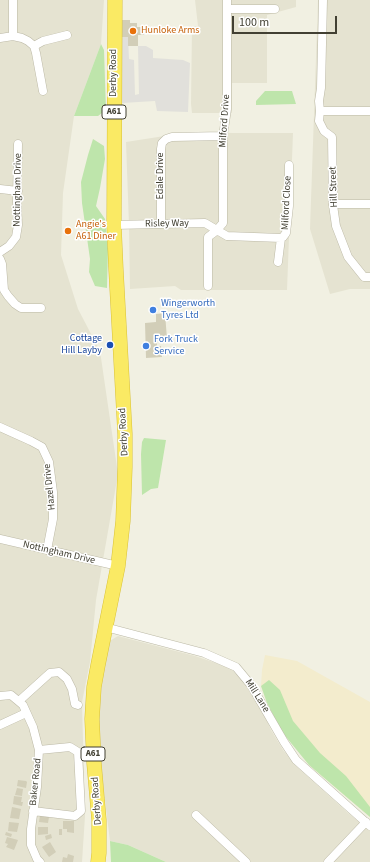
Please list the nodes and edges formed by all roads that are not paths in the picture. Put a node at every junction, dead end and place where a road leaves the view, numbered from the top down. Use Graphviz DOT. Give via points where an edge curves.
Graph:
graph roads {
  1 [pos="13,0"];
  2 [pos="114,0"];
  3 [pos="227,0"];
  4 [pos="323,0"];
  5 [pos="227,9"];
  6 [pos="275,9"];
  7 [pos="67,35"];
  8 [pos="13,36"];
  9 [pos="0,38"];
  10 [pos="34,46"];
  11 [pos="42,91"];
  12 [pos="320,111"];
  13 [pos="370,111"];
  14 [pos="223,136"];
  15 [pos="18,144"];
  16 [pos="289,165"];
  17 [pos="0,189"];
  18 [pos="18,191"];
  19 [pos="334,204"];
  20 [pos="370,204"];
  21 [pos="161,224"];
  22 [pos="114,225"];
  23 [pos="216,231"];
  24 [pos="281,238"];
  25 [pos="0,252"];
  26 [pos="0,259"];
  27 [pos="278,262"];
  28 [pos="370,277"];
  29 [pos="208,286"];
  30 [pos="41,308"];
  31 [pos="0,427"];
  32 [pos="0,538"];
  33 [pos="47,550"];
  34 [pos="118,566"];
  35 [pos="105,627"];
  36 [pos="0,696"];
  37 [pos="19,701"];
  38 [pos="78,705"];
  39 [pos="26,713"];
  40 [pos="0,724"];
  41 [pos="39,750"];
  42 [pos="33,811"];
  43 [pos="196,815"];
  44 [pos="368,824"];
  45 [pos="36,861"];
  46 [pos="98,862"];
  47 [pos="246,862"];
  48 [pos="328,862"];
  1 -- 8 [label="street"];
  2 -- 22 [label="highway, Derby Road / A61"];
  3 -- 5 [label="street, Milford Drive"];
  4 -- 12 [label="street, Hill Street"];
  5 -- 6 [label="street"];
  5 -- 14 [label="street, Milford Drive" via="227,109"];
  7 -- 10 [label="street"];
  8 -- 9 [label="street"];
  8 -- 10 [label="street" via="22,38"];
  10 -- 11 [label="street"];
  12 -- 13 [label="street"];
  12 -- 19 [label="street, Hill Street" via="319,121 324,131 332,136"];
  14 -- 21 [label="street, Edale Drive" via="172,137 162,143"];
  14 -- 23 [label="street, Milford Drive" via="223,223"];
  15 -- 18 [label="street, Nottingham Drive"];
  16 -- 24 [label="street, Milford Close" via="289,206 286,233"];
  17 -- 18 [label="street"];
  18 -- 25 [label="street, Nottingham Drive" via="16,237"];
  19 -- 20 [label="street"];
  19 -- 28 [label="street, Hill Street" via="336,226 348,257 364,277"];
  21 -- 22 [label="street, Risley Way"];
  21 -- 23 [label="street, Risley Way" via="205,223"];
  22 -- 34 [label="highway, Derby Road / A61" via="126,467"];
  23 -- 24 [label="street, Milford Close" via="227,236"];
  23 -- 29 [label="street, Milford Drive" via="208,237"];
  24 -- 27 [label="street, Milford Close"];
  26 -- 30 [label="street" via="4,290 8,296 21,308"];
  31 -- 33 [label="street, Hazel Drive" via="42,447 48,462 53,492 53,519"];
  32 -- 33 [label="street, Nottingham Drive"];
  33 -- 34 [label="street, Nottingham Drive"];
  34 -- 35 [label="highway, Derby Road / A61"];
  35 -- 44 [label="street, Mill Lane" via="204,653 236,667 251,685 296,760"];
  35 -- 46 [label="highway, Derby Road / A61" via="94,687 92,718 99,820"];
  36 -- 37 [label="street" via="11,695"];
  37 -- 38 [label="street" via="50,673 59,672 68,679 75,704"];
  37 -- 39 [label="street, Baker Road"];
  39 -- 40 [label="street"];
  39 -- 41 [label="street, Baker Road"];
  41 -- 42 [label="street, Baker Road"];
  41 -- 42 [label="street" via="70,747 78,752 81,811 75,816"];
  42 -- 45 [label="street, Baker Road" via="31,845"];
  43 -- 47 [label="street"];
  44 -- 48 [label="street"];
}
